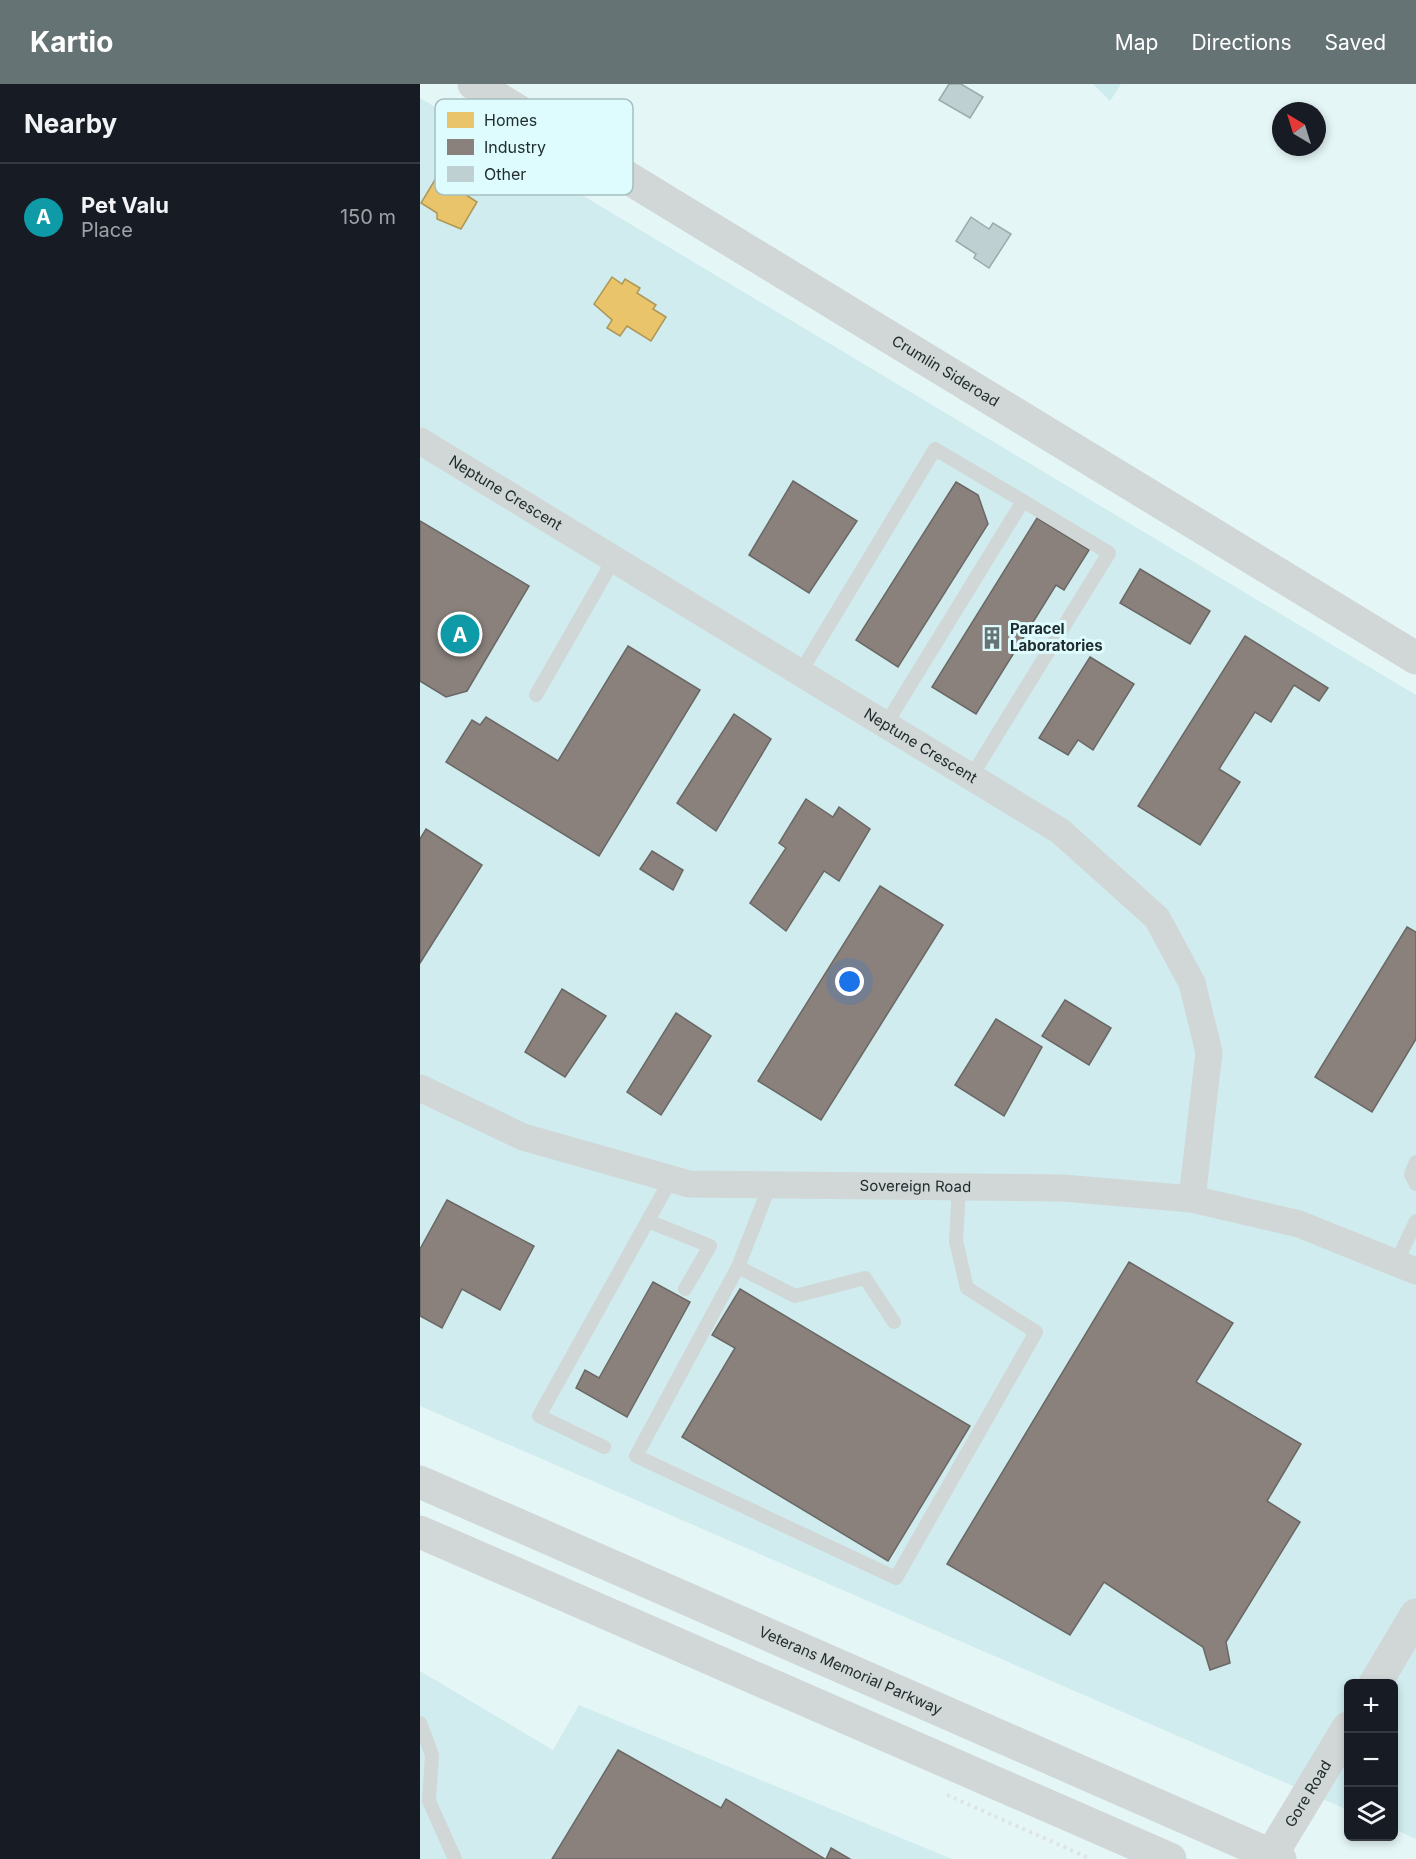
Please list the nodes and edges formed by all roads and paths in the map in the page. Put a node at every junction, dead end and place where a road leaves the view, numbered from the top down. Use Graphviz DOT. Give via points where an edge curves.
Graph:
graph roads {
  1 [pos="474,84"];
  2 [pos="499,99"];
  3 [pos="633,181"];
  4 [pos="420,441"];
  5 [pos="1023,501"];
  6 [pos="614,559"];
  7 [pos="1416,658"];
  8 [pos="800,673"];
  9 [pos="536,695"];
  10 [pos="886,724"];
  11 [pos="971,777"];
  12 [pos="420,1088"];
  13 [pos="1416,1162"];
  14 [pos="671,1179"];
  15 [pos="1416,1184"];
  16 [pos="770,1185"];
  17 [pos="959,1187"];
  18 [pos="1192,1199"];
  19 [pos="648,1221"];
  20 [pos="1416,1221"];
  21 [pos="738,1266"];
  22 [pos="1406,1267"];
  23 [pos="685,1289"];
  24 [pos="894,1322"];
  25 [pos="604,1446"];
  26 [pos="420,1482"];
  27 [pos="420,1532"];
  28 [pos="1416,1615"];
  29 [pos="1377,1679"];
  30 [pos="420,1723"];
  31 [pos="1345,1733"];
  32 [pos="425,1798"];
  33 [pos="1274,1858"];
  34 [pos="455,1859"];
  35 [pos="1170,1859"];
  1 -- 2 [label="main road, Crumlin Sideroad"];
  3 -- 7 [label="main road, Crumlin Sideroad"];
  4 -- 6 [label="street, Neptune Crescent"];
  5 -- 8 [label="lane" via="935,449"];
  5 -- 10 [label="lane"];
  5 -- 11 [label="lane" via="1109,553"];
  6 -- 8 [label="street, Neptune Crescent"];
  6 -- 9 [label="lane"];
  8 -- 10 [label="street, Neptune Crescent"];
  10 -- 11 [label="street, Neptune Crescent"];
  11 -- 18 [label="street, Neptune Crescent" via="1060,831 1157,918 1192,982 1209,1052"];
  12 -- 14 [label="street, Sovereign Road" via="523,1137"];
  13 -- 15 [label="lane" via="1411,1174"];
  14 -- 16 [label="street, Sovereign Road" via="689,1184"];
  14 -- 19 [label="lane"];
  16 -- 17 [label="street, Sovereign Road"];
  16 -- 21 [label="lane"];
  17 -- 18 [label="street, Sovereign Road" via="1063,1188"];
  17 -- 21 [label="lane" via="956,1241 967,1288 1036,1332 896,1578 636,1456"];
  18 -- 22 [label="street, Sovereign Road" via="1299,1224"];
  19 -- 23 [label="lane" via="710,1246"];
  19 -- 25 [label="lane" via="539,1416"];
  20 -- 22 [label="lane"];
  21 -- 24 [label="lane" via="795,1296 865,1278"];
  26 -- 33 [label="main road, Veterans Memorial Parkway"];
  27 -- 35 [label="main road"];
  28 -- 29 [label="main road"];
  30 -- 32 [label="lane" via="432,1755"];
  31 -- 33 [label="main road, Gore Road"];
  32 -- 34 [label="lane"];
}
